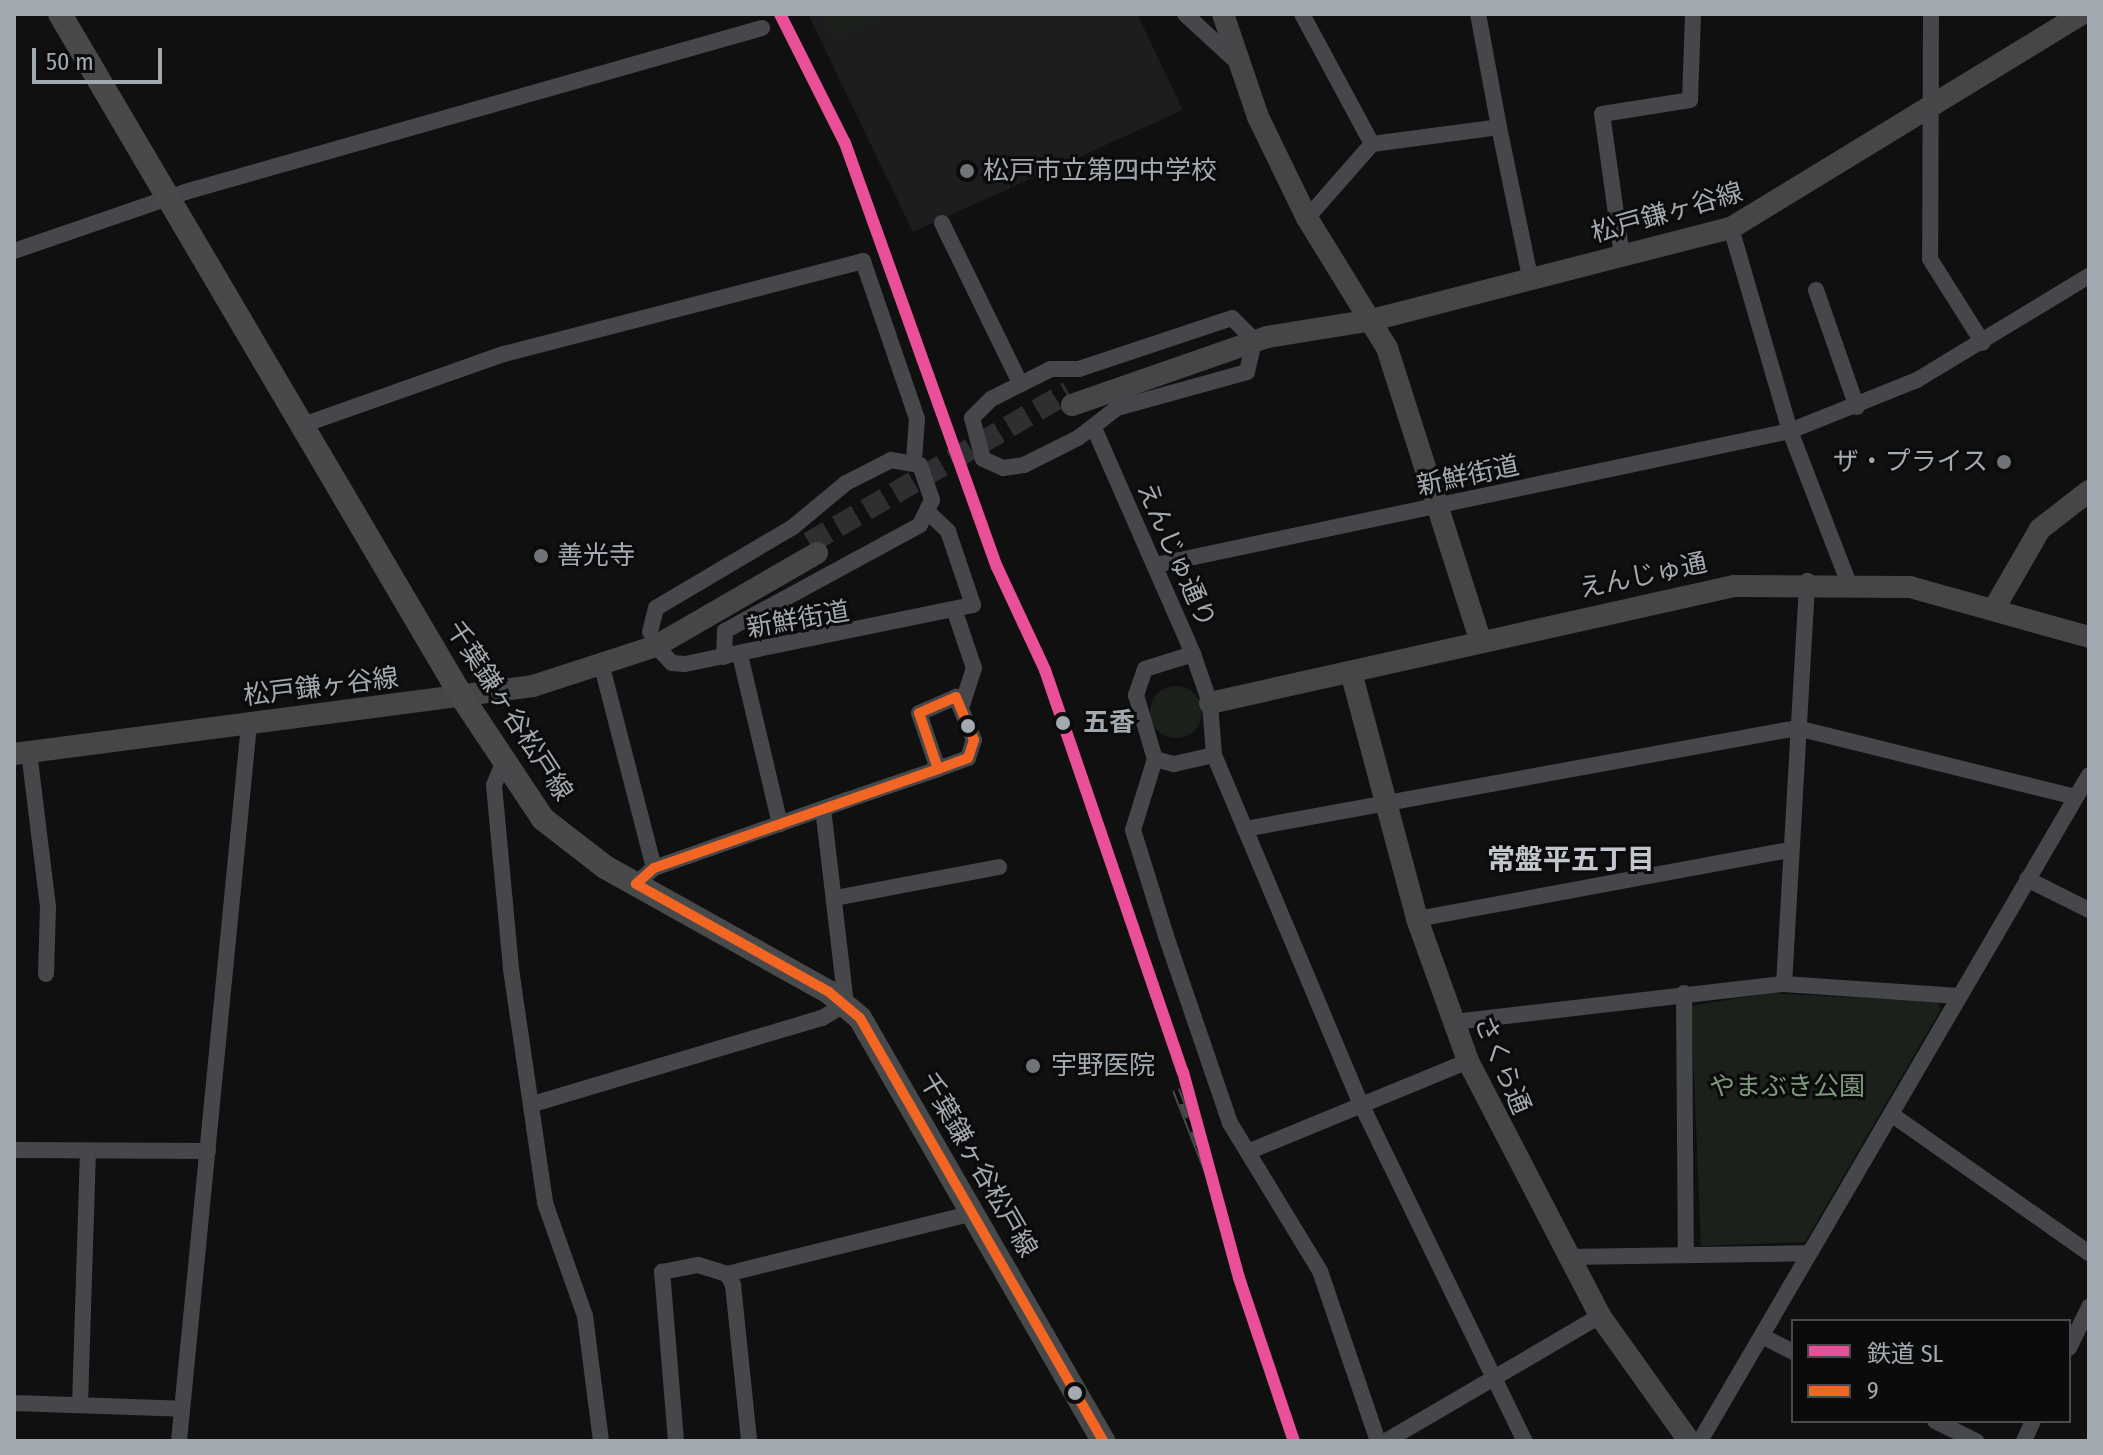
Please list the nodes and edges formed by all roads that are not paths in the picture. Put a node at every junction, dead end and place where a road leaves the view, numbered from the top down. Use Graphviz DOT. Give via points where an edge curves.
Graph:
graph roads {
  1 [pos="60,14"];
  2 [pos="1185,14"];
  3 [pos="1223,14"];
  4 [pos="1302,14"];
  5 [pos="1478,14"];
  6 [pos="1693,14"];
  7 [pos="1931,14"];
  8 [pos="2082,14"];
  9 [pos="762,28"];
  10 [pos="1238,63"];
  11 [pos="1927,110"];
  12 [pos="1499,127"];
  13 [pos="1372,144"];
  14 [pos="169,198"];
  15 [pos="1307,218"];
  16 [pos="942,223"];
  17 [pos="1731,228"];
  18 [pos="14,251"];
  19 [pos="1622,256"];
  20 [pos="2089,276"];
  21 [pos="1531,281"];
  22 [pos="1816,290"];
  23 [pos="1372,320"];
  24 [pos="1258,339"];
  25 [pos="1983,343"];
  26 [pos="1020,383"];
  27 [pos="1070,399"];
  28 [pos="1857,407"];
  29 [pos="303,425"];
  30 [pos="1094,428"];
  31 [pos="1790,431"];
  32 [pos="914,460"];
  33 [pos="2089,491"];
  34 [pos="1439,506"];
  35 [pos="930,514"];
  36 [pos="813,548"];
  37 [pos="1156,565"];
  38 [pos="1807,581"];
  39 [pos="1848,581"];
  40 [pos="1995,607"];
  41 [pos="955,612"];
  42 [pos="659,636"];
  43 [pos="2089,637"];
  44 [pos="1480,640"];
  45 [pos="1193,654"];
  46 [pos="732,656"];
  47 [pos="601,663"];
  48 [pos="1351,672"];
  49 [pos="462,697"];
  50 [pos="1210,703"];
  51 [pos="962,704"];
  52 [pos="249,724"];
  53 [pos="1797,728"];
  54 [pos="22,753"];
  55 [pos="1214,755"];
  56 [pos="1155,759"];
  57 [pos="503,763"];
  58 [pos="938,769"];
  59 [pos="2089,775"];
  60 [pos="2076,797"];
  61 [pos="1383,805"];
  62 [pos="823,809"];
  63 [pos="780,824"];
  64 [pos="1245,829"];
  65 [pos="1791,850"];
  66 [pos="999,867"];
  67 [pos="645,876"];
  68 [pos="2027,879"];
  69 [pos="835,898"];
  70 [pos="2089,910"];
  71 [pos="1417,919"];
  72 [pos="46,974"];
  73 [pos="1784,984"];
  74 [pos="1684,993"];
  75 [pos="1959,996"];
  76 [pos="846,1004"];
  77 [pos="1454,1022"];
  78 [pos="1468,1061"];
  79 [pos="533,1104"];
  80 [pos="1361,1104"];
  81 [pos="1891,1114"];
  82 [pos="14,1150"];
  83 [pos="88,1151"];
  84 [pos="208,1151"];
  85 [pos="1250,1151"];
  86 [pos="973,1213"];
  87 [pos="1686,1253"];
  88 [pos="1808,1253"];
  89 [pos="2089,1253"];
  90 [pos="1566,1257"];
  91 [pos="727,1274"];
  92 [pos="2089,1307"];
  93 [pos="1600,1316"];
  94 [pos="1762,1336"];
  95 [pos="2071,1344"];
  96 [pos="1791,1351"];
  97 [pos="1494,1379"];
  98 [pos="14,1403"];
  99 [pos="80,1405"];
  100 [pos="182,1409"];
  101 [pos="1939,1423"];
  102 [pos="1100,1440"];
  103 [pos="179,1441"];
  104 [pos="601,1441"];
  105 [pos="676,1441"];
  106 [pos="749,1441"];
  107 [pos="1378,1441"];
  108 [pos="1386,1441"];
  109 [pos="1525,1441"];
  110 [pos="1689,1441"];
  111 [pos="1700,1441"];
  112 [pos="1976,1441"];
  1 -- 14 [label="main road, 千葉鎌ヶ谷松戸線"];
  2 -- 10 [label="street"];
  3 -- 10 [label="street"];
  4 -- 13 [label="street"];
  5 -- 12 [label="street"];
  6 -- 19 [label="street" via="1690,100 1602,114"];
  7 -- 11 [label="street"];
  8 -- 11 [label="street, 松戸鎌ヶ谷線"];
  9 -- 14 [label="street"];
  10 -- 15 [label="street"];
  11 -- 17 [label="street, 松戸鎌ヶ谷線"];
  11 -- 25 [label="street" via="1930,259"];
  12 -- 13 [label="street"];
  12 -- 21 [label="street"];
  13 -- 15 [label="street"];
  14 -- 18 [label="street"];
  14 -- 29 [label="main road, 千葉鎌ヶ谷松戸線"];
  15 -- 23 [label="street"];
  16 -- 26 [label="street"];
  17 -- 19 [label="street, 松戸鎌ヶ谷線"];
  17 -- 31 [label="street"];
  19 -- 21 [label="street, 松戸鎌ヶ谷線"];
  20 -- 25 [label="street, 新鮮街道"];
  21 -- 23 [label="street, 松戸鎌ヶ谷線"];
  22 -- 28 [label="street"];
  23 -- 24 [label="street, 松戸鎌ヶ谷線"];
  23 -- 34 [label="street" via="1411,411"];
  24 -- 26 [label="street" via="1232,318"];
  24 -- 27 [label="street, 松戸鎌ヶ谷線" via="1169,355"];
  24 -- 30 [label="street" via="1247,372 1117,408"];
  25 -- 28 [label="street, 新鮮街道"];
  26 -- 30 [label="street" via="972,418 991,467 1024,465"];
  28 -- 31 [label="street, 新鮮街道"];
  29 -- 32 [label="street" via="504,354 863,261 917,419"];
  29 -- 49 [label="main road, 千葉鎌ヶ谷松戸線"];
  30 -- 37 [label="street, えんじゅ通り"];
  31 -- 34 [label="street, 新鮮街道"];
  31 -- 39 [label="street"];
  32 -- 35 [label="street" via="927,476"];
  32 -- 42 [label="street" via="891,460 811,505 793,527 656,608"];
  33 -- 40 [label="street" via="2040,529"];
  34 -- 37 [label="street, 新鮮街道"];
  34 -- 44 [label="street"];
  35 -- 41 [label="street" via="948,531 973,605"];
  35 -- 46 [label="street" via="841,572 815,576 725,631"];
  36 -- 42 [label="street"];
  37 -- 45 [label="street, えんじゅ通り"];
  38 -- 39 [label="street, えんじゅ通"];
  38 -- 44 [label="street, えんじゅ通" via="1734,586"];
  38 -- 53 [label="street"];
  39 -- 40 [label="street, えんじゅ通"];
  40 -- 43 [label="street, えんじゅ通"];
  41 -- 46 [label="street, 新鮮街道"];
  41 -- 51 [label="street" via="974,668"];
  42 -- 46 [label="street, 新鮮街道" via="672,663"];
  42 -- 47 [label="street, 松戸鎌ヶ谷線"];
  44 -- 48 [label="street, えんじゅ通"];
  45 -- 50 [label="street, えんじゅ通り"];
  45 -- 56 [label="street" via="1145,669 1136,679"];
  46 -- 63 [label="street"];
  47 -- 49 [label="street, 松戸鎌ヶ谷線" via="533,686"];
  47 -- 67 [label="street"];
  48 -- 50 [label="street, えんじゅ通"];
  48 -- 61 [label="street, さくら通"];
  49 -- 52 [label="street, 松戸鎌ヶ谷線"];
  49 -- 57 [label="main road, 千葉鎌ヶ谷松戸線"];
  50 -- 55 [label="street, えんじゅ通り"];
  51 -- 58 [label="street" via="972,754"];
  51 -- 58 [label="street" via="950,696 920,708"];
  52 -- 54 [label="street, 松戸鎌ヶ谷線"];
  52 -- 84 [label="street"];
  53 -- 60 [label="street"];
  53 -- 61 [label="street"];
  53 -- 65 [label="street"];
  54 -- 72 [label="street" via="48,907"];
  55 -- 56 [label="street" via="1174,764"];
  55 -- 64 [label="street, えんじゅ通り"];
  56 -- 85 [label="street" via="1133,830 1230,1123"];
  57 -- 67 [label="main road, 千葉鎌ヶ谷松戸線" via="567,842"];
  57 -- 79 [label="street" via="494,785"];
  58 -- 62 [label="street"];
  59 -- 60 [label="street"];
  60 -- 68 [label="street"];
  61 -- 64 [label="street"];
  61 -- 71 [label="street, さくら通"];
  62 -- 63 [label="street"];
  62 -- 69 [label="street"];
  63 -- 67 [label="street"];
  64 -- 80 [label="street, えんじゅ通り"];
  65 -- 71 [label="street"];
  65 -- 73 [label="street"];
  66 -- 69 [label="street"];
  67 -- 76 [label="main road, 千葉鎌ヶ谷松戸線"];
  68 -- 70 [label="street"];
  68 -- 75 [label="street"];
  69 -- 76 [label="street"];
  71 -- 77 [label="street, さくら通"];
  73 -- 74 [label="street"];
  73 -- 75 [label="street"];
  74 -- 77 [label="street"];
  74 -- 87 [label="street"];
  75 -- 81 [label="street"];
  76 -- 79 [label="street" via="822,1018"];
  76 -- 86 [label="main road, 千葉鎌ヶ谷松戸線"];
  77 -- 78 [label="street, さくら通"];
  78 -- 80 [label="street"];
  78 -- 90 [label="street, さくら通"];
  79 -- 104 [label="street" via="545,1203 585,1316"];
  80 -- 85 [label="street"];
  80 -- 97 [label="street, えんじゅ通り"];
  81 -- 88 [label="street"];
  81 -- 89 [label="street"];
  82 -- 83 [label="street"];
  83 -- 84 [label="street"];
  83 -- 99 [label="street"];
  84 -- 100 [label="street"];
  85 -- 107 [label="street" via="1320,1271"];
  86 -- 91 [label="street"];
  86 -- 102 [label="main road, 千葉鎌ヶ谷松戸線"];
  87 -- 88 [label="street"];
  87 -- 90 [label="street"];
  88 -- 94 [label="street"];
  90 -- 93 [label="street, さくら通"];
  91 -- 105 [label="street" via="708,1265 662,1272"];
  91 -- 106 [label="street"];
  92 -- 95 [label="street"];
  93 -- 97 [label="street"];
  93 -- 110 [label="street, さくら通"];
  94 -- 96 [label="street"];
  94 -- 111 [label="street"];
  97 -- 108 [label="street"];
  97 -- 109 [label="street, えんじゅ通り"];
  98 -- 99 [label="street"];
  99 -- 100 [label="street"];
  100 -- 103 [label="street"];
  101 -- 112 [label="street"];
}
